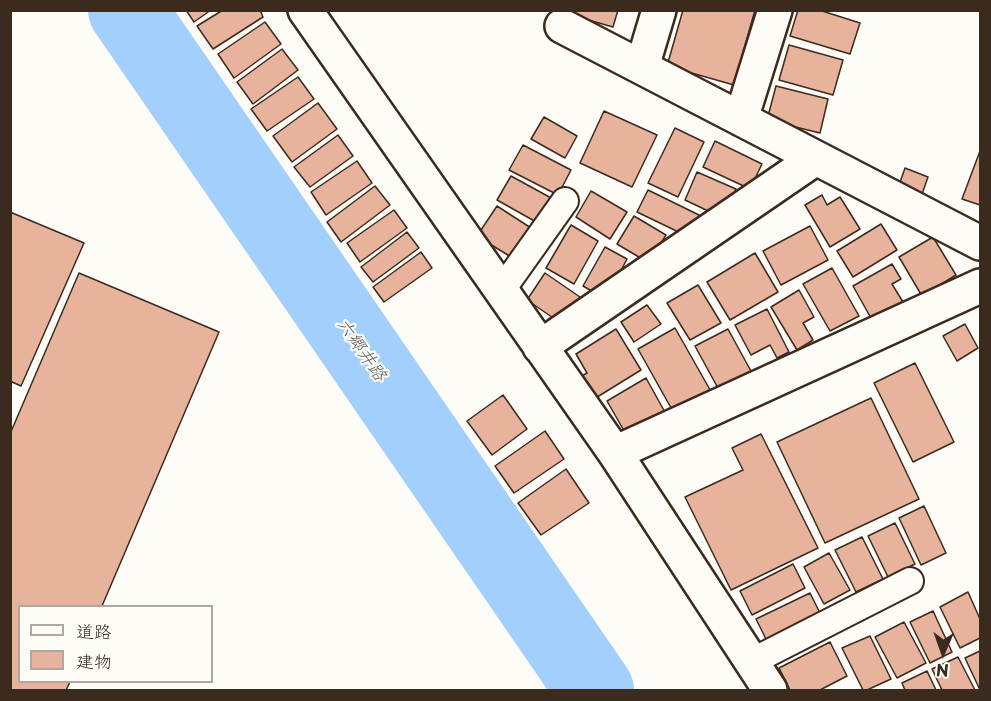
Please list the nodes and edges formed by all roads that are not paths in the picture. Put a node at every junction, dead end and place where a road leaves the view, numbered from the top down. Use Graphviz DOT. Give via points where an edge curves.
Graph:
graph roads {
  1 [pos="305,10"];
  2 [pos="659,10"];
  3 [pos="776,10"];
  4 [pos="562,26"];
  5 [pos="642,67"];
  6 [pos="741,119"];
  7 [pos="816,158"];
  8 [pos="565,201"];
  9 [pos="981,243"];
  10 [pos="981,286"];
  11 [pos="501,291"];
  12 [pos="540,347"];
  13 [pos="615,453"];
  14 [pos="910,581"];
  15 [pos="751,662"];
  16 [pos="770,690"];
  1 -- 11 [label="street"];
  2 -- 5 [label="street"];
  3 -- 6 [label="street"];
  4 -- 5 [label="street"];
  5 -- 6 [label="street"];
  6 -- 7 [label="street"];
  7 -- 9 [label="street"];
  7 -- 12 [label="street"];
  8 -- 11 [label="lane"];
  10 -- 13 [label="street"];
  11 -- 12 [label="street"];
  12 -- 13 [label="street"];
  13 -- 15 [label="street"];
  14 -- 15 [label="lane"];
  15 -- 16 [label="street"];
}
